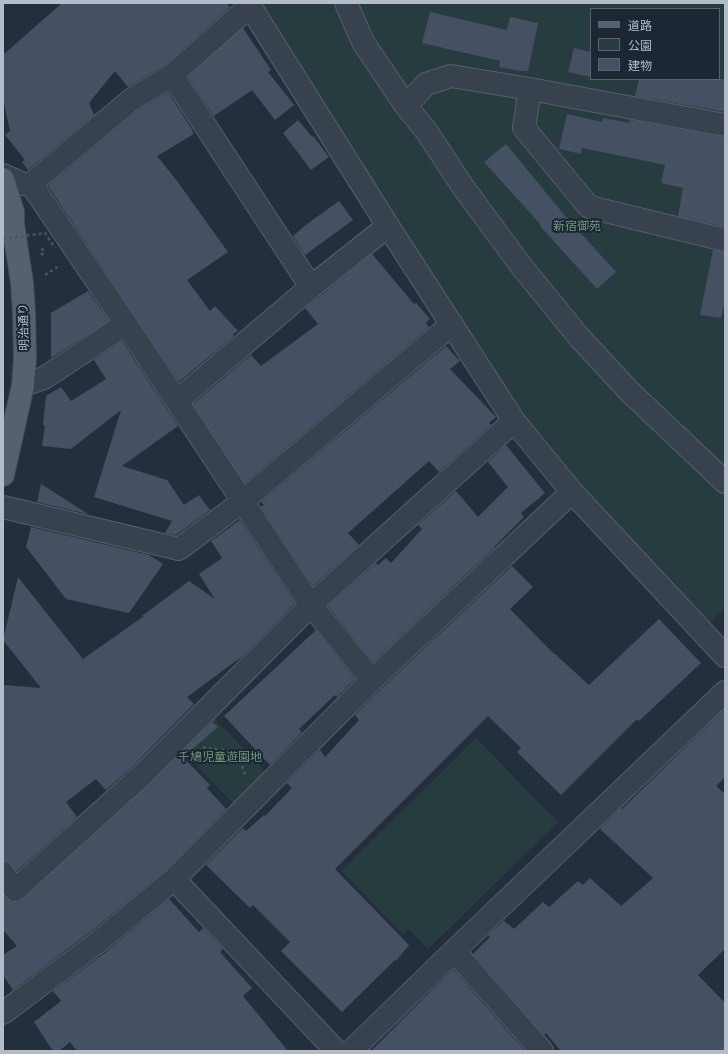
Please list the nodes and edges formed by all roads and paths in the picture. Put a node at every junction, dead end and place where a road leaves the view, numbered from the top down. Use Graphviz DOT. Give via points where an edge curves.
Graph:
graph roads {
  1 [pos="346,3"];
  2 [pos="249,4"];
  3 [pos="172,75"];
  4 [pos="530,89"];
  5 [pos="406,106"];
  6 [pos="725,125"];
  7 [pos="3,176"];
  8 [pos="3,179"];
  9 [pos="31,184"];
  10 [pos="388,226"];
  11 [pos="3,239"];
  12 [pos="725,240"];
  13 [pos="58,253"];
  14 [pos="64,263"];
  15 [pos="40,278"];
  16 [pos="311,287"];
  17 [pos="126,324"];
  18 [pos="452,324"];
  19 [pos="23,386"];
  20 [pos="177,401"];
  21 [pos="514,421"];
  22 [pos="3,475"];
  23 [pos="725,482"];
  24 [pos="572,492"];
  25 [pos="243,501"];
  26 [pos="3,507"];
  27 [pos="311,605"];
  28 [pos="725,656"];
  29 [pos="372,680"];
  30 [pos="725,692"];
  31 [pos="184,732"];
  32 [pos="257,796"];
  33 [pos="3,873"];
  34 [pos="174,879"];
  35 [pos="454,951"];
  36 [pos="3,1013"];
  37 [pos="336,1051"];
  38 [pos="351,1051"];
  39 [pos="542,1051"];
  1 -- 5 [label="street" via="363,42"];
  2 -- 3 [label="street"];
  2 -- 10 [label="street"];
  3 -- 9 [label="street" via="131,100"];
  3 -- 16 [label="street"];
  4 -- 5 [label="street" via="451,76 426,84"];
  4 -- 6 [label="street"];
  4 -- 12 [label="street" via="524,128 589,207"];
  5 -- 23 [label="street" via="522,267 579,337 630,391"];
  7 -- 9 [label="street" via="23,184"];
  8 -- 19 [label="main road, 明治通り" via="13,212 22,283 25,358"];
  9 -- 17 [label="street"];
  10 -- 16 [label="street"];
  10 -- 18 [label="street"];
  11 -- 13 [label="path, bridge" via="45,233"];
  14 -- 15 [label="path"];
  16 -- 20 [label="street"];
  17 -- 19 [label="street" via="44,378"];
  17 -- 20 [label="street"];
  18 -- 21 [label="street"];
  18 -- 25 [label="street"];
  19 -- 22 [label="main road, 明治通り"];
  20 -- 25 [label="street"];
  21 -- 24 [label="street"];
  21 -- 27 [label="street"];
  24 -- 28 [label="street"];
  24 -- 29 [label="street"];
  25 -- 26 [label="street" via="179,549"];
  25 -- 27 [label="street"];
  27 -- 29 [label="street"];
  27 -- 31 [label="street"];
  29 -- 32 [label="street"];
  30 -- 35 [label="street"];
  31 -- 32 [label="path" via="192,735 205,748 233,751 242,765 252,792"];
  31 -- 33 [label="street" via="142,775 15,890"];
  32 -- 34 [label="street"];
  34 -- 36 [label="street" via="98,942"];
  34 -- 37 [label="street"];
  35 -- 38 [label="street"];
  35 -- 39 [label="street"];
}
